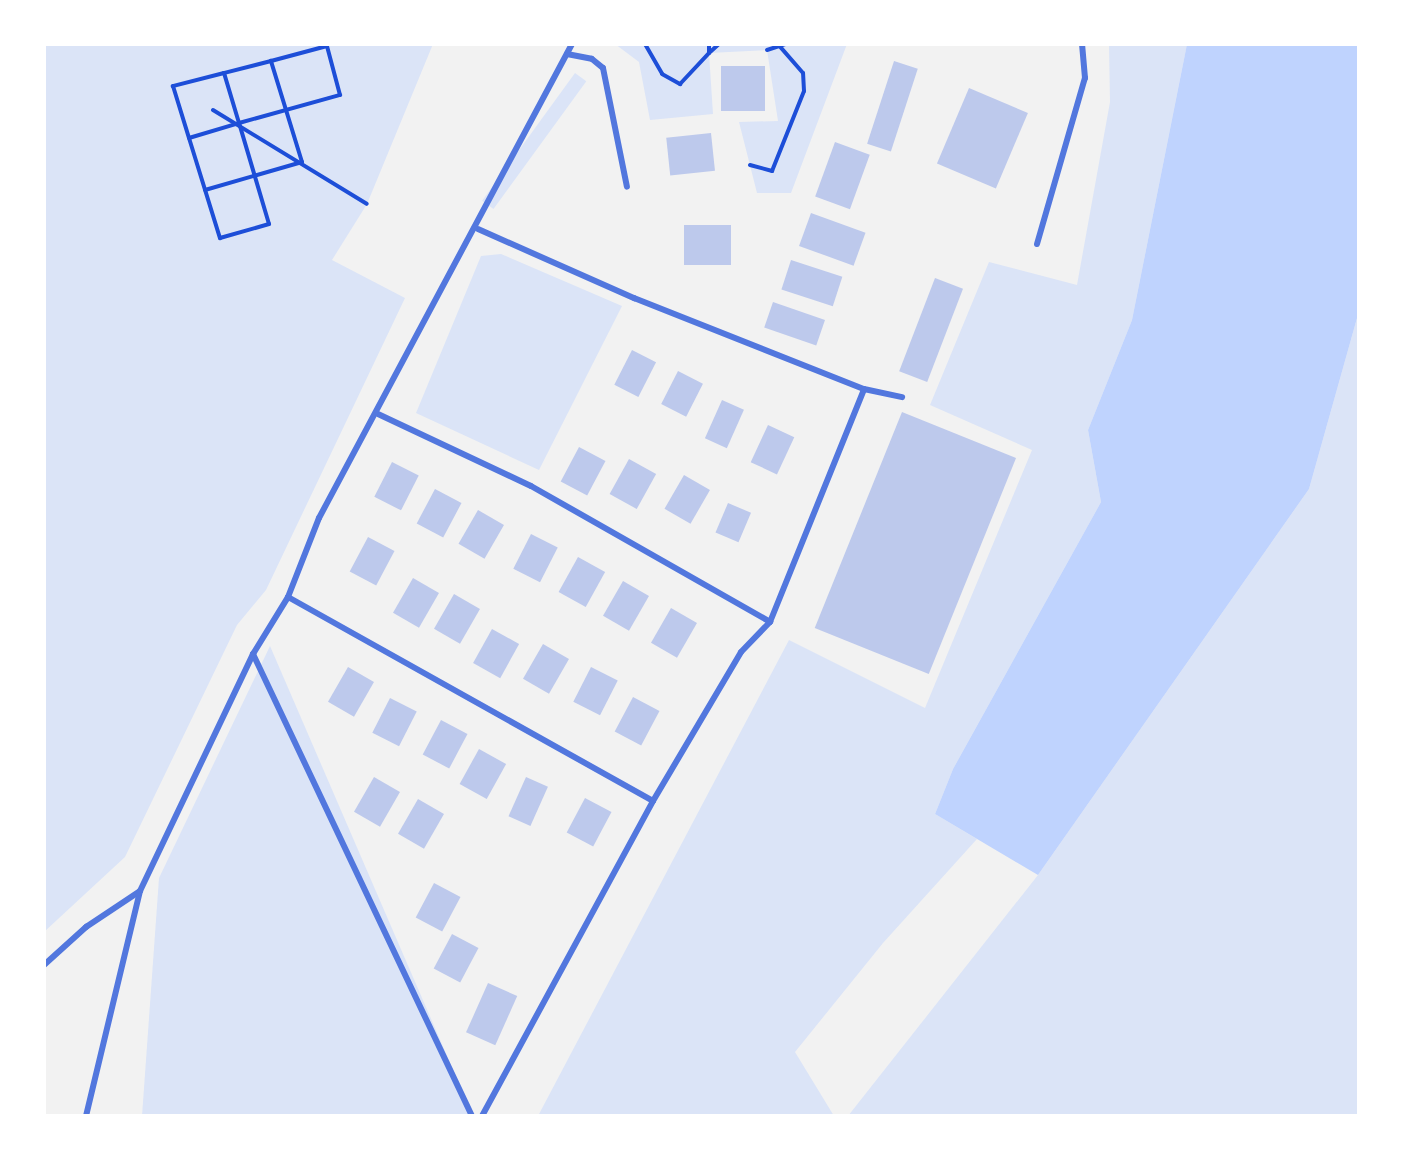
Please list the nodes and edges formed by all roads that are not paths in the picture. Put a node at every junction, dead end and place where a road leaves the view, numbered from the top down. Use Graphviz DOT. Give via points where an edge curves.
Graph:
graph roads {
  1 [pos="572,44"];
  2 [pos="1082,44"];
  3 [pos="567,54"];
  4 [pos="627,187"];
  5 [pos="478,229"];
  6 [pos="1037,244"];
  7 [pos="864,389"];
  8 [pos="902,397"];
  9 [pos="378,414"];
  10 [pos="288,597"];
  11 [pos="770,622"];
  12 [pos="253,654"];
  13 [pos="653,801"];
  14 [pos="140,891"];
  15 [pos="44,965"];
  16 [pos="86,1116"];
  17 [pos="472,1116"];
  18 [pos="482,1116"];
  1 -- 3 [label="lane"];
  2 -- 6 [label="lane" via="1085,78"];
  3 -- 4 [label="lane" via="592,59 603,68"];
  3 -- 5 [label="lane"];
  5 -- 7 [label="lane" via="634,298"];
  5 -- 9 [label="lane"];
  7 -- 8 [label="lane"];
  7 -- 11 [label="lane"];
  9 -- 10 [label="lane" via="319,518"];
  9 -- 11 [label="lane" via="531,486"];
  10 -- 12 [label="lane"];
  10 -- 13 [label="lane"];
  11 -- 13 [label="lane" via="741,652"];
  12 -- 14 [label="lane"];
  12 -- 17 [label="lane"];
  13 -- 18 [label="lane"];
  14 -- 15 [label="lane" via="86,927"];
  14 -- 16 [label="lane"];
}
